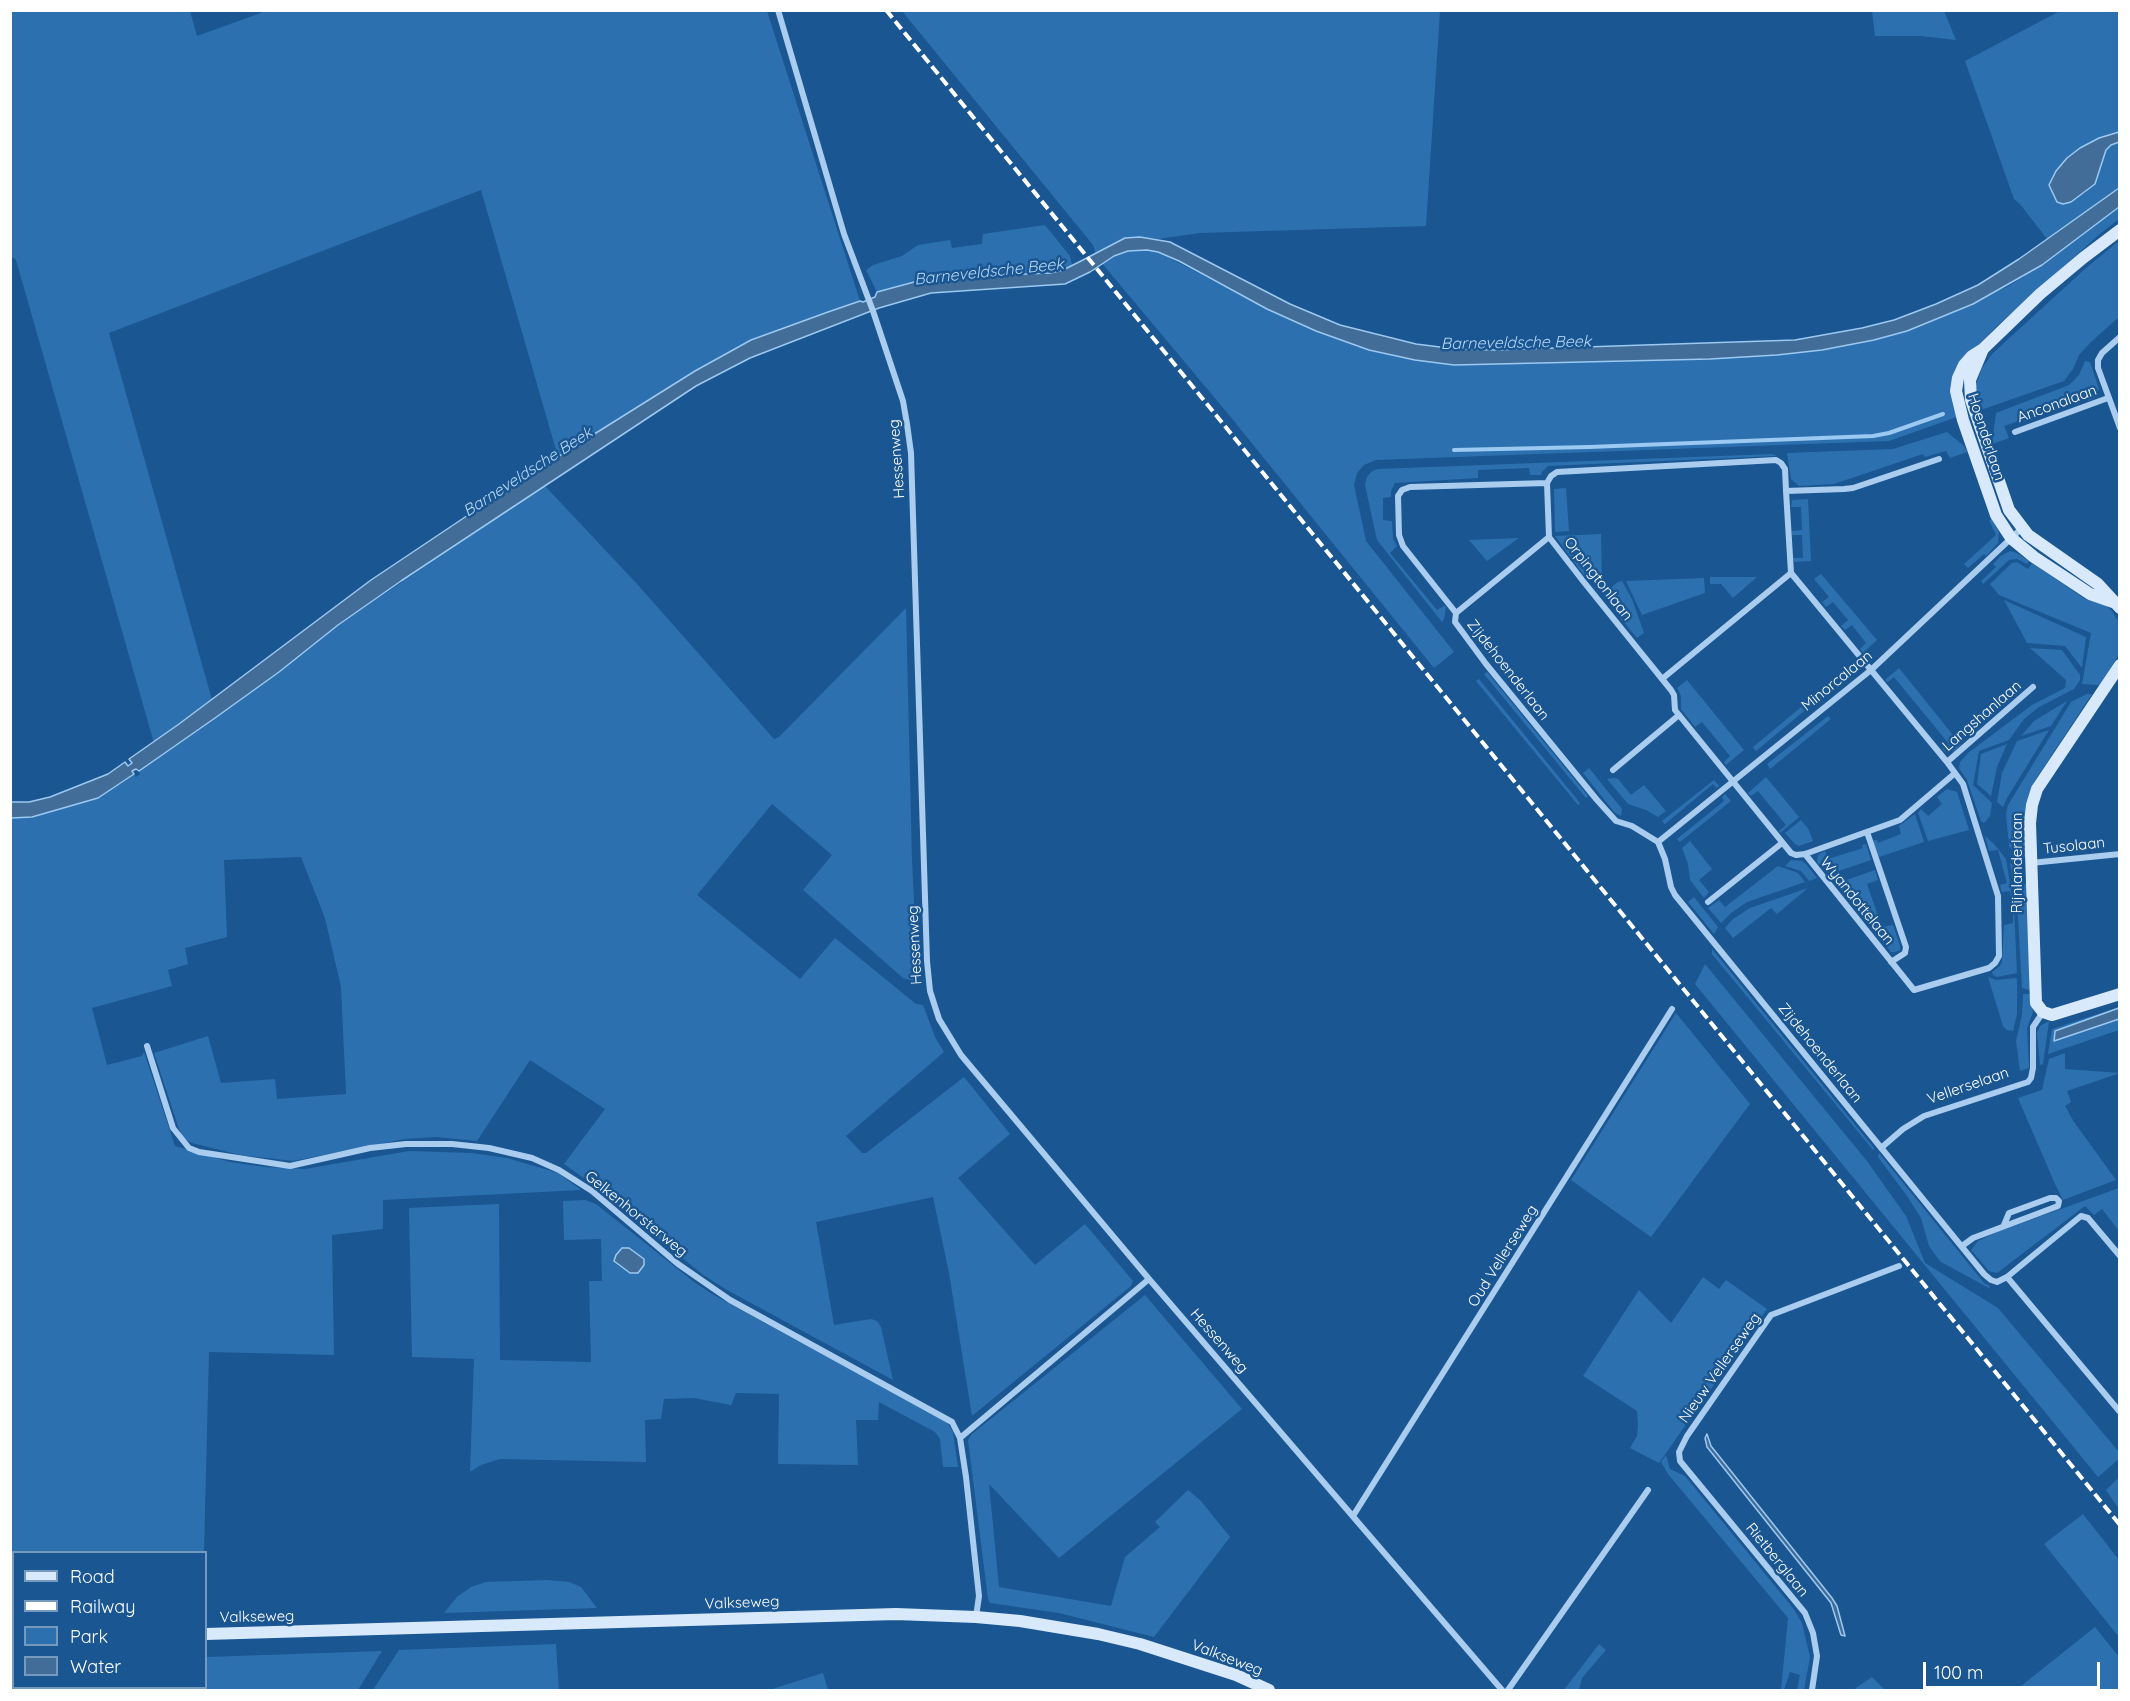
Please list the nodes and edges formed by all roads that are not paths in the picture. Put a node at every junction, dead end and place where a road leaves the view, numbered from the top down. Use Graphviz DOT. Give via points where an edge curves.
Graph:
graph roads {
  1 [pos="778,10"];
  2 [pos="2120,230"];
  3 [pos="2120,338"];
  4 [pos="1983,349"];
  5 [pos="2108,398"];
  6 [pos="2120,428"];
  7 [pos="2015,432"];
  8 [pos="1939,459"];
  9 [pos="1547,483"];
  10 [pos="1786,491"];
  11 [pos="2022,528"];
  12 [pos="1550,537"];
  13 [pos="2012,538"];
  14 [pos="1791,573"];
  15 [pos="2116,605"];
  16 [pos="1456,613"];
  17 [pos="2120,665"];
  18 [pos="1871,670"];
  19 [pos="1662,678"];
  20 [pos="2032,687"];
  21 [pos="1679,715"];
  22 [pos="1947,762"];
  23 [pos="1613,770"];
  24 [pos="1954,774"];
  25 [pos="1733,781"];
  26 [pos="1867,832"];
  27 [pos="1658,842"];
  28 [pos="1782,843"];
  29 [pos="1805,854"];
  30 [pos="2120,854"];
  31 [pos="2031,863"];
  32 [pos="1708,902"];
  33 [pos="1891,962"];
  34 [pos="1914,990"];
  35 [pos="2120,994"];
  36 [pos="1672,1009"];
  37 [pos="2043,1012"];
  38 [pos="147,1046"];
  39 [pos="1881,1148"];
  40 [pos="2004,1225"];
  41 [pos="1962,1246"];
  42 [pos="2120,1256"];
  43 [pos="1899,1266"];
  44 [pos="2007,1277"];
  45 [pos="1149,1279"];
  46 [pos="2120,1412"];
  47 [pos="960,1438"];
  48 [pos="1680,1461"];
  49 [pos="1648,1490"];
  50 [pos="1353,1516"];
  51 [pos="976,1617"];
  52 [pos="207,1634"];
  53 [pos="1269,1690"];
  54 [pos="1502,1690"];
  55 [pos="1508,1690"];
  56 [pos="1812,1690"];
  1 -- 45 [label="street, Hessenweg" via="835,206 903,401 911,453 927,961 933,1004 961,1055"];
  2 -- 4 [label="street, Hoenderlaan" via="2040,294"];
  3 -- 5 [label="street, Anconalaan" via="2098,360"];
  4 -- 11 [label="street, Hoenderlaan" via="1970,380 1971,400 2009,510"];
  4 -- 13 [label="street, Hoenderlaan" via="1964,364 1956,391 1996,515"];
  5 -- 6 [label="street, Anconalaan"];
  5 -- 7 [label="street, Anconalaan"];
  8 -- 10 [label="street" via="1853,488"];
  9 -- 10 [label="street, Zijdehoenderlaan" via="1557,472 1776,460 1785,469"];
  9 -- 12 [label="street, Orpingtonlaan"];
  9 -- 16 [label="street, Zijdehoenderlaan" via="1402,490 1398,496 1403,546"];
  10 -- 14 [label="street"];
  11 -- 13 [label="street, Minorcalaan"];
  11 -- 15 [label="street, Hoenderlaan" via="2098,584"];
  12 -- 16 [label="street"];
  12 -- 19 [label="street, Orpingtonlaan"];
  13 -- 15 [label="street, Hoenderlaan" via="2090,594"];
  13 -- 18 [label="street, Minorcalaan"];
  14 -- 18 [label="street, Langshanlaan"];
  14 -- 19 [label="street"];
  16 -- 27 [label="street, Zijdehoenderlaan" via="1455,622 1486,664 1611,817"];
  17 -- 31 [label="street, Rijnlanderlaan" via="2037,789 2032,805"];
  18 -- 22 [label="street, Langshanlaan"];
  18 -- 25 [label="street, Minorcalaan"];
  19 -- 21 [label="street, Orpingtonlaan" via="1674,695"];
  20 -- 22 [label="street, Langshanlaan"];
  21 -- 23 [label="street"];
  21 -- 25 [label="street, Orpingtonlaan"];
  22 -- 24 [label="street, Langshanlaan"];
  24 -- 26 [label="street, Wyandottelaan" via="1900,820"];
  24 -- 34 [label="street, Langshanlaan" via="1963,784 1998,896 1999,956 1989,968"];
  25 -- 27 [label="street, Minorcalaan"];
  25 -- 28 [label="street, Wyandottelaan"];
  26 -- 29 [label="street, Wyandottelaan"];
  26 -- 33 [label="street, Wyandottelaan" via="1906,947 1905,953"];
  27 -- 39 [label="street, Zijdehoenderlaan" via="1675,895"];
  28 -- 29 [label="street, Wyandottelaan" via="1791,853"];
  28 -- 32 [label="street"];
  29 -- 33 [label="street, Wyandottelaan"];
  30 -- 31 [label="street, Tusolaan"];
  31 -- 37 [label="street, Rijnlanderlaan" via="2035,997"];
  33 -- 34 [label="street, Wyandottelaan"];
  35 -- 37 [label="street" via="2060,1014"];
  36 -- 50 [label="street, Oud Vellerseweg"];
  37 -- 39 [label="street, Vellerselaan" via="2033,1027 2033,1068 2028,1082 1924,1116"];
  38 -- 47 [label="street, Gelkenhorsterweg" via="173,1128 189,1148 290,1166 406,1144 452,1144 532,1158 592,1191 678,1264 730,1300 952,1422"];
  39 -- 41 [label="street, Zijdehoenderlaan"];
  40 -- 40 [label="street" via="2058,1206 2059,1201 2050,1198 2009,1213"];
  40 -- 41 [label="street"];
  41 -- 44 [label="street, Zijdehoenderlaan" via="1991,1280 1997,1282"];
  42 -- 44 [label="street" via="2088,1218 2081,1216"];
  43 -- 48 [label="street, Nieuw Vellerseweg" via="1771,1316 1687,1436 1679,1452"];
  44 -- 46 [label="street"];
  45 -- 47 [label="street"];
  45 -- 50 [label="street, Hessenweg"];
  47 -- 51 [label="street" via="979,1596"];
  48 -- 56 [label="street, Rietberglaan" via="1805,1613 1817,1656"];
  49 -- 55 [label="street"];
  50 -- 54 [label="street, Hessenweg"];
  51 -- 52 [label="street, Valkseweg" via="896,1614"];
  51 -- 53 [label="street, Valkseweg" via="1040,1624 1140,1644"];
}
